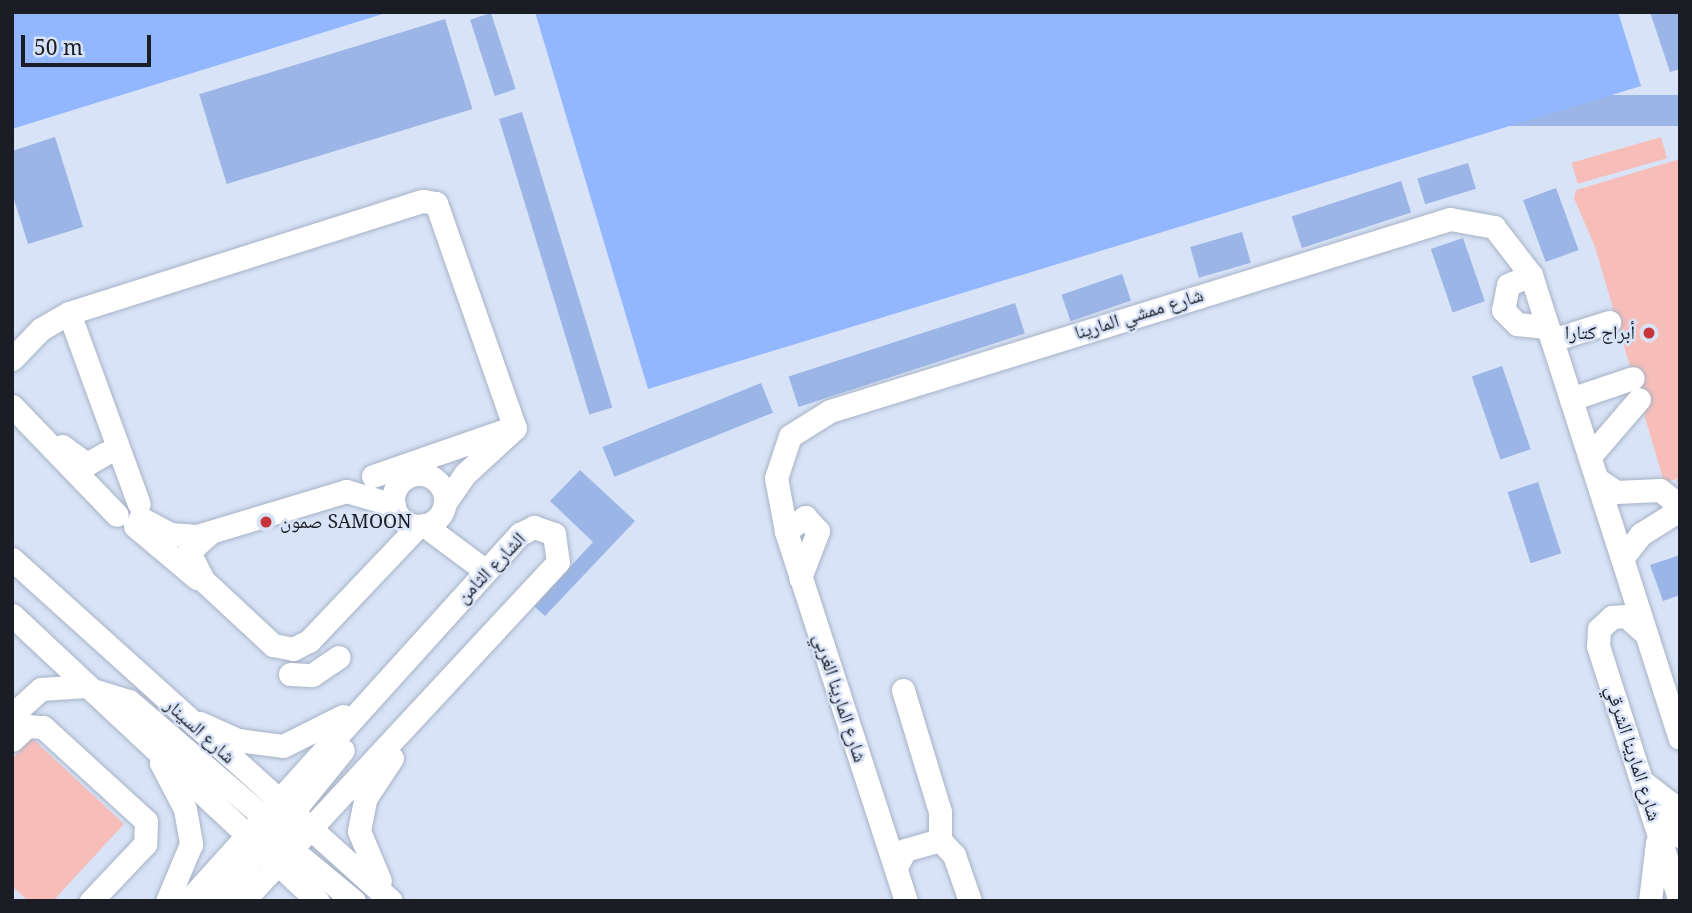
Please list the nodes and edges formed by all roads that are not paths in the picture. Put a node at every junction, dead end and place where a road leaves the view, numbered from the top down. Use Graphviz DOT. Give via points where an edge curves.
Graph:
graph roads {
  1 [pos="1531,275"];
  2 [pos="69,313"];
  3 [pos="1609,322"];
  4 [pos="1550,334"];
  5 [pos="12,359"];
  6 [pos="1572,399"];
  7 [pos="12,405"];
  8 [pos="507,415"];
  9 [pos="1582,431"];
  10 [pos="1612,432"];
  11 [pos="790,436"];
  12 [pos="43,437"];
  13 [pos="107,443"];
  14 [pos="1590,456"];
  15 [pos="411,475"];
  16 [pos="373,476"];
  17 [pos="1597,479"];
  18 [pos="334,493"];
  19 [pos="1676,493"];
  20 [pos="445,505"];
  21 [pos="130,512"];
  22 [pos="410,519"];
  23 [pos="1613,526"];
  24 [pos="211,532"];
  25 [pos="1641,534"];
  26 [pos="12,559"];
  27 [pos="1625,562"];
  28 [pos="490,567"];
  29 [pos="203,580"];
  30 [pos="12,615"];
  31 [pos="1619,615"];
  32 [pos="1646,634"];
  33 [pos="286,649"];
  34 [pos="339,657"];
  35 [pos="406,659"];
  36 [pos="87,688"];
  37 [pos="903,690"];
  38 [pos="367,702"];
  39 [pos="12,715"];
  40 [pos="186,719"];
  41 [pos="1678,728"];
  42 [pos="398,734"];
  43 [pos="12,740"];
  44 [pos="153,748"];
  45 [pos="880,818"];
  46 [pos="276,831"];
  47 [pos="1669,834"];
  48 [pos="929,841"];
  49 [pos="896,867"];
  50 [pos="91,901"];
  51 [pos="167,901"];
  52 [pos="188,901"];
  53 [pos="217,901"];
  54 [pos="243,901"];
  55 [pos="318,901"];
  56 [pos="354,901"];
  57 [pos="392,901"];
  58 [pos="906,901"];
  59 [pos="970,901"];
  60 [pos="1650,901"];
  61 [pos="1680,901"];
  1 -- 4 [label="street"];
  1 -- 4 [label="street" via="1508,285 1503,310 1517,324"];
  1 -- 11 [label="street, شارع ممشي المارينا" via="1494,227 1466,217 1427,224 830,411"];
  2 -- 5 [label="street" via="41,329"];
  2 -- 8 [label="street" via="430,201 442,208"];
  2 -- 13 [label="street"];
  3 -- 4 [label="street"];
  4 -- 6 [label="street"];
  6 -- 9 [label="street"];
  6 -- 10 [label="street" via="1636,389"];
  7 -- 12 [label="street"];
  8 -- 16 [label="street" via="496,436"];
  8 -- 20 [label="street" via="514,433 465,474"];
  9 -- 10 [label="street"];
  9 -- 14 [label="street"];
  10 -- 14 [label="street"];
  11 -- 45 [label="street, شارع المارينا الغربي" via="776,478 786,531 805,517 818,531 800,578"];
  12 -- 13 [label="street" via="87,464"];
  12 -- 21 [label="street"];
  13 -- 21 [label="street"];
  14 -- 17 [label="street"];
  15 -- 16 [label="street"];
  15 -- 20 [label="street" via="433,477"];
  15 -- 22 [label="street" via="397,487"];
  16 -- 18 [label="street"];
  17 -- 19 [label="street" via="1616,492"];
  17 -- 23 [label="street"];
  18 -- 22 [label="street" via="371,493"];
  18 -- 24 [label="street"];
  19 -- 25 [label="street" via="1673,513"];
  20 -- 22 [label="street"];
  20 -- 28 [label="street" via="463,536"];
  21 -- 24 [label="street" via="170,534"];
  21 -- 29 [label="street"];
  22 -- 28 [label="street"];
  22 -- 33 [label="street" via="365,579 309,641"];
  23 -- 25 [label="street"];
  23 -- 27 [label="street"];
  24 -- 29 [label="street" via="189,552"];
  25 -- 27 [label="street"];
  26 -- 40 [label="street, شارع السينار"];
  27 -- 31 [label="street"];
  27 -- 32 [label="street"];
  28 -- 35 [label="street, الشارع الثامن"];
  28 -- 42 [label="street, الشارع الثامن" via="534,527 548,529 561,547 558,562"];
  29 -- 33 [label="street"];
  30 -- 36 [label="street, شارع السينار"];
  31 -- 32 [label="street"];
  31 -- 47 [label="street, شارع المارينا الشرقي" via="1601,625 1598,646 1643,782"];
  32 -- 41 [label="street"];
  33 -- 34 [label="street" via="285,684 312,675"];
  35 -- 38 [label="street, الشارع الثامن"];
  35 -- 46 [label="street" via="380,708"];
  36 -- 39 [label="street" via="41,689"];
  36 -- 44 [label="street, شارع السينار"];
  36 -- 46 [label="street" via="129,701"];
  37 -- 48 [label="street" via="940,812"];
  38 -- 40 [label="street" via="283,746 238,740"];
  38 -- 46 [label="street, الشارع الثامن"];
  40 -- 46 [label="street, شارع السينار"];
  42 -- 46 [label="street, الشارع الثامن"];
  42 -- 57 [label="street" via="395,752 366,799 359,831 369,864"];
  43 -- 50 [label="street" via="27,726 43,727 146,821 145,844"];
  44 -- 46 [label="street, شارع السينار"];
  44 -- 51 [label="street" via="181,799 191,834 183,874"];
  45 -- 48 [label="street"];
  45 -- 49 [label="street, شارع المارينا الغربي"];
  46 -- 52 [label="street, الشارع الثامن"];
  46 -- 53 [label="street"];
  46 -- 54 [label="street, الشارع الثامن"];
  46 -- 55 [label="street, شارع السينار"];
  46 -- 56 [label="street"];
  46 -- 57 [label="street, شارع السينار"];
  47 -- 60 [label="street"];
  47 -- 61 [label="street, شارع المارينا الشرقي"];
  48 -- 49 [label="street"];
  48 -- 59 [label="street" via="954,855"];
  49 -- 58 [label="street, شارع المارينا الغربي"];
}
